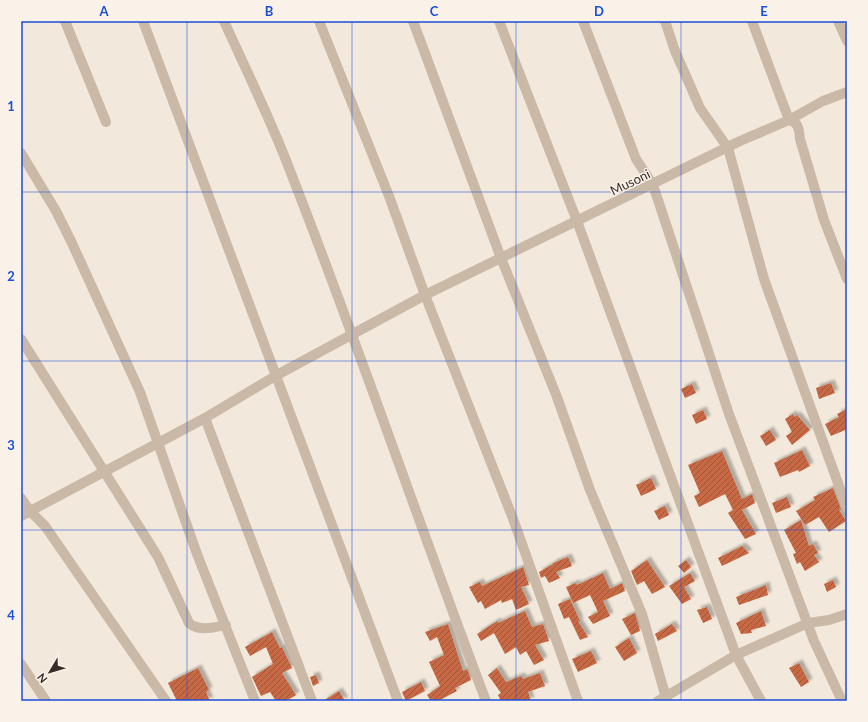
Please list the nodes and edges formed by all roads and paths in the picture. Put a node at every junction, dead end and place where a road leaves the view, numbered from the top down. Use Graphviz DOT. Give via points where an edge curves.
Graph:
graph roads {
  1 [pos="65,21"];
  2 [pos="143,21"];
  3 [pos="224,21"];
  4 [pos="319,21"];
  5 [pos="413,21"];
  6 [pos="499,21"];
  7 [pos="583,21"];
  8 [pos="665,21"];
  9 [pos="752,21"];
  10 [pos="838,21"];
  11 [pos="847,41"];
  12 [pos="847,92"];
  13 [pos="789,120"];
  14 [pos="106,122"];
  15 [pos="728,148"];
  16 [pos="21,153"];
  17 [pos="653,185"];
  18 [pos="577,221"];
  19 [pos="501,258"];
  20 [pos="847,279"];
  21 [pos="425,295"];
  22 [pos="352,335"];
  23 [pos="21,339"];
  24 [pos="277,375"];
  25 [pos="205,418"];
  26 [pos="158,442"];
  27 [pos="105,472"];
  28 [pos="21,498"];
  29 [pos="847,508"];
  30 [pos="26,513"];
  31 [pos="847,614"];
  32 [pos="808,623"];
  33 [pos="226,625"];
  34 [pos="736,655"];
  35 [pos="21,664"];
  36 [pos="664,699"];
  37 [pos="46,701"];
  38 [pos="166,701"];
  39 [pos="255,701"];
  40 [pos="312,701"];
  41 [pos="398,701"];
  42 [pos="486,701"];
  43 [pos="578,701"];
  44 [pos="761,701"];
  45 [pos="842,701"];
  1 -- 14 [label="street"];
  2 -- 24 [label="street"];
  3 -- 22 [label="street" via="289,166"];
  4 -- 21 [label="street" via="389,196"];
  5 -- 19 [label="street"];
  6 -- 18 [label="street"];
  7 -- 17 [label="street" via="636,159"];
  8 -- 15 [label="street" via="700,108"];
  9 -- 13 [label="street"];
  10 -- 11 [label="street"];
  12 -- 13 [label="street, Musoni" via="823,101"];
  13 -- 15 [label="street, Musoni"];
  13 -- 20 [label="street" via="798,126 824,220"];
  15 -- 17 [label="street, Musoni"];
  15 -- 29 [label="street" via="764,279"];
  16 -- 26 [label="street" via="72,240 140,392"];
  17 -- 18 [label="street, Musoni"];
  17 -- 32 [label="street" via="729,414"];
  18 -- 19 [label="street, Musoni"];
  18 -- 34 [label="street"];
  19 -- 21 [label="street, Musoni"];
  19 -- 36 [label="street" via="557,397 590,490 642,614"];
  21 -- 22 [label="street, Musoni"];
  21 -- 43 [label="street" via="512,516"];
  22 -- 24 [label="street, Musoni"];
  22 -- 42 [label="street"];
  23 -- 27 [label="street"];
  24 -- 25 [label="street, Musoni"];
  24 -- 41 [label="street"];
  25 -- 26 [label="street, Musoni"];
  25 -- 40 [label="street"];
  26 -- 27 [label="street, Musoni"];
  26 -- 33 [label="street" via="197,554"];
  27 -- 30 [label="street, Musoni"];
  27 -- 33 [label="street" via="158,557 189,623 200,629"];
  28 -- 30 [label="street"];
  30 -- 38 [label="street" via="45,526"];
  31 -- 32 [label="street"];
  32 -- 34 [label="street"];
  32 -- 45 [label="street"];
  33 -- 39 [label="street"];
  34 -- 36 [label="street"];
  34 -- 44 [label="street"];
  35 -- 37 [label="street"];
}
